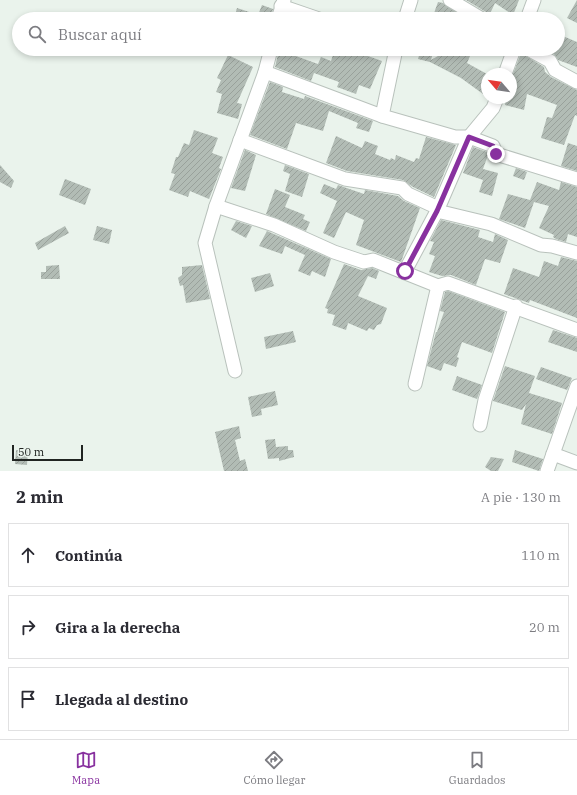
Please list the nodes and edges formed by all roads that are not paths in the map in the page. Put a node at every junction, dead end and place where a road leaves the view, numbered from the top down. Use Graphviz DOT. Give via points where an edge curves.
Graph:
graph roads {
  1 [pos="411,0"];
  2 [pos="450,0"];
  3 [pos="534,0"];
  4 [pos="282,3"];
  5 [pos="303,12"];
  6 [pos="407,12"];
  7 [pos="470,12"];
  8 [pos="530,12"];
  9 [pos="269,56"];
  10 [pos="395,56"];
  11 [pos="511,56"];
  12 [pos="541,56"];
  13 [pos="507,68"];
  14 [pos="265,72"];
  15 [pos="577,82"];
  16 [pos="495,104"];
  17 [pos="382,116"];
  18 [pos="469,137"];
  19 [pos="240,140"];
  20 [pos="577,179"];
  21 [pos="216,206"];
  22 [pos="437,211"];
  23 [pos="577,253"];
  24 [pos="405,271"];
  25 [pos="438,286"];
  26 [pos="516,306"];
  27 [pos="577,330"];
  28 [pos="235,371"];
  29 [pos="416,384"];
  30 [pos="577,386"];
  31 [pos="480,425"];
  32 [pos="553,454"];
  33 [pos="577,463"];
  34 [pos="547,471"];
  1 -- 6 [label="street"];
  2 -- 7 [label="street"];
  3 -- 8 [label="street"];
  4 -- 5 [label="street"];
  9 -- 14 [label="street"];
  10 -- 17 [label="street"];
  11 -- 13 [label="street"];
  12 -- 15 [label="street" via="550,61 555,70"];
  14 -- 17 [label="street"];
  14 -- 19 [label="street"];
  16 -- 18 [label="street"];
  17 -- 18 [label="street" via="455,137"];
  18 -- 20 [label="street" via="493,146 496,154"];
  18 -- 22 [label="street"];
  19 -- 21 [label="street"];
  19 -- 22 [label="street" via="345,179 402,188"];
  21 -- 24 [label="street" via="274,225 334,252 364,262 374,260"];
  21 -- 28 [label="street" via="205,243"];
  22 -- 23 [label="street" via="491,224 541,245"];
  22 -- 24 [label="street"];
  24 -- 25 [label="street"];
  25 -- 26 [label="street" via="448,283"];
  25 -- 29 [label="street"];
  26 -- 27 [label="street"];
  26 -- 31 [label="street" via="493,373"];
  30 -- 32 [label="street"];
  32 -- 33 [label="street"];
  32 -- 34 [label="street"];
}
